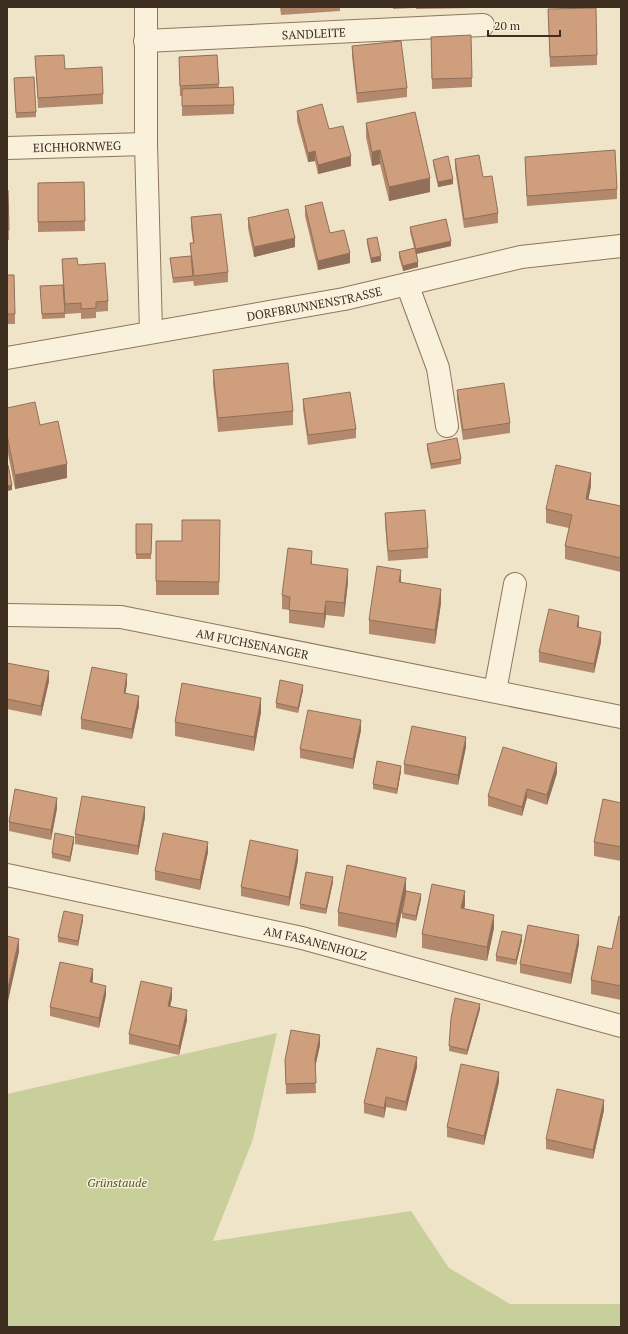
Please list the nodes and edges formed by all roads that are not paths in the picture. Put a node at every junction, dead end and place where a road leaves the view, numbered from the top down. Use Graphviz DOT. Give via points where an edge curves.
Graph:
graph roads {
  1 [pos="146,7"];
  2 [pos="483,25"];
  3 [pos="146,41"];
  4 [pos="146,144"];
  5 [pos="7,148"];
  6 [pos="621,246"];
  7 [pos="407,284"];
  8 [pos="151,332"];
  9 [pos="7,358"];
  10 [pos="447,426"];
  11 [pos="515,584"];
  12 [pos="7,615"];
  13 [pos="495,691"];
  14 [pos="621,717"];
  15 [pos="7,875"];
  16 [pos="621,1026"];
  1 -- 3 [label="street"];
  2 -- 3 [label="street, SANDLEITE"];
  3 -- 4 [label="street"];
  4 -- 5 [label="street, EICHHORNWEG"];
  4 -- 8 [label="street"];
  6 -- 7 [label="street, DORFBRUNNENSTRASSE" via="521,257"];
  7 -- 8 [label="street, DORFBRUNNENSTRASSE" via="344,298"];
  7 -- 10 [label="street" via="438,368"];
  8 -- 9 [label="street, DORFBRUNNENSTRASSE"];
  11 -- 13 [label="street"];
  12 -- 13 [label="street, AM FUCHSENANGER" via="121,617"];
  13 -- 14 [label="street, AM FUCHSENANGER"];
  15 -- 16 [label="street, AM FASANENHOLZ" via="302,938"];
}
